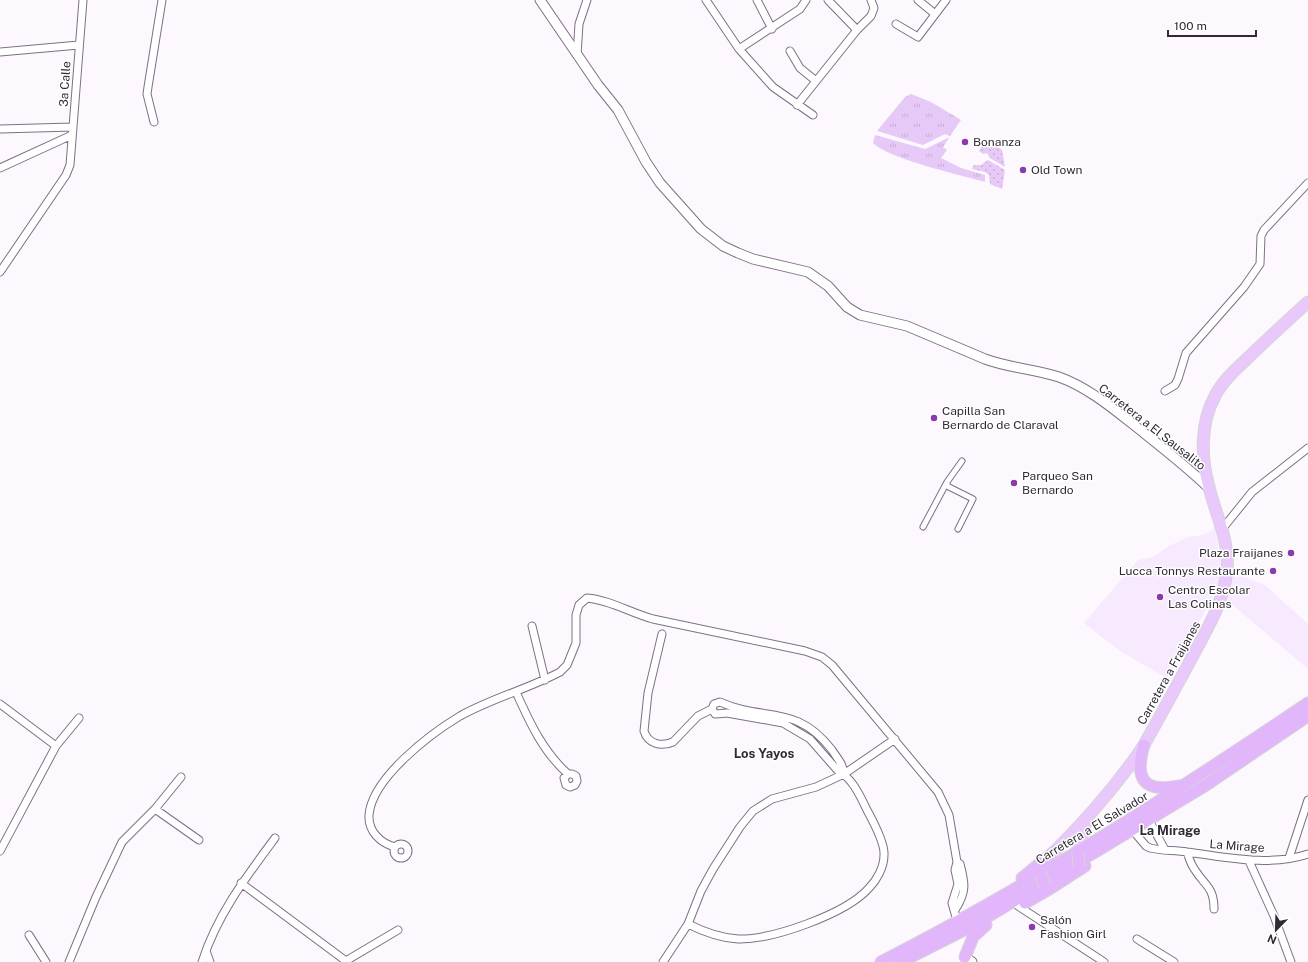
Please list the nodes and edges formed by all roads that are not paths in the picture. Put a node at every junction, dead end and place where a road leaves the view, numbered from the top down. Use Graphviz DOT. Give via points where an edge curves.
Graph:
graph roads {
  1 [pos="83,0"];
  2 [pos="162,0"];
  3 [pos="540,0"];
  4 [pos="546,0"];
  5 [pos="587,0"];
  6 [pos="706,0"];
  7 [pos="757,0"];
  8 [pos="806,0"];
  9 [pos="828,0"];
  10 [pos="871,0"];
  11 [pos="918,0"];
  12 [pos="946,0"];
  13 [pos="548,10"];
  14 [pos="935,14"];
  15 [pos="896,24"];
  16 [pos="772,28"];
  17 [pos="857,30"];
  18 [pos="79,45"];
  19 [pos="739,49"];
  20 [pos="790,51"];
  21 [pos="0,52"];
  22 [pos="577,55"];
  23 [pos="816,81"];
  24 [pos="797,105"];
  25 [pos="813,116"];
  26 [pos="154,122"];
  27 [pos="73,127"];
  28 [pos="0,129"];
  29 [pos="72,135"];
  30 [pos="0,168"];
  31 [pos="1308,183"];
  32 [pos="0,272"];
  33 [pos="1308,302"];
  34 [pos="1164,391"];
  35 [pos="1308,448"];
  36 [pos="962,461"];
  37 [pos="947,482"];
  38 [pos="1209,488"];
  39 [pos="923,527"];
  40 [pos="1223,528"];
  41 [pos="958,530"];
  42 [pos="532,626"];
  43 [pos="662,634"];
  44 [pos="545,680"];
  45 [pos="516,692"];
  46 [pos="1308,703"];
  47 [pos="0,704"];
  48 [pos="712,709"];
  49 [pos="1308,716"];
  50 [pos="79,718"];
  51 [pos="894,739"];
  52 [pos="1144,745"];
  53 [pos="56,746"];
  54 [pos="568,774"];
  55 [pos="844,774"];
  56 [pos="181,777"];
  57 [pos="1187,785"];
  58 [pos="1203,787"];
  59 [pos="1308,800"];
  60 [pos="155,809"];
  61 [pos="1087,818"];
  62 [pos="1150,822"];
  63 [pos="1135,833"];
  64 [pos="275,838"];
  65 [pos="199,840"];
  66 [pos="395,847"];
  67 [pos="1078,849"];
  68 [pos="1165,850"];
  69 [pos="0,851"];
  70 [pos="1055,851"];
  71 [pos="1187,852"];
  72 [pos="1308,854"];
  73 [pos="1289,858"];
  74 [pos="1249,861"];
  75 [pos="1079,869"];
  76 [pos="1041,871"];
  77 [pos="1022,878"];
  78 [pos="241,883"];
  79 [pos="1048,887"];
  80 [pos="1018,906"];
  81 [pos="1214,909"];
  82 [pos="955,914"];
  83 [pos="688,924"];
  84 [pos="986,925"];
  85 [pos="398,930"];
  86 [pos="29,935"];
  87 [pos="1137,938"];
  88 [pos="957,941"];
  89 [pos="206,950"];
  90 [pos="1163,959"];
  91 [pos="345,961"];
  92 [pos="966,961"];
  93 [pos="46,962"];
  94 [pos="69,962"];
  95 [pos="202,962"];
  96 [pos="210,962"];
  97 [pos="663,962"];
  98 [pos="880,962"];
  99 [pos="901,962"];
  100 [pos="913,962"];
  101 [pos="1104,962"];
  102 [pos="1174,962"];
  103 [pos="1291,962"];
  1 -- 18 [label="street, 3a Calle"];
  2 -- 26 [label="street" via="147,94"];
  3 -- 13 [label="street"];
  4 -- 13 [label="street, Carretera a El Sausalito"];
  5 -- 22 [label="street" via="579,24"];
  6 -- 19 [label="street"];
  7 -- 16 [label="street"];
  8 -- 16 [label="street" via="800,9"];
  9 -- 17 [label="street"];
  10 -- 17 [label="street" via="873,12"];
  11 -- 14 [label="street"];
  12 -- 14 [label="street"];
  13 -- 22 [label="street, Carretera a El Sausalito"];
  14 -- 15 [label="street" via="918,37"];
  16 -- 19 [label="street"];
  17 -- 23 [label="street"];
  18 -- 21 [label="street"];
  18 -- 27 [label="street, 3a Calle"];
  19 -- 24 [label="street" via="773,87"];
  20 -- 23 [label="street" via="800,68"];
  22 -- 38 [label="street, Carretera a El Sausalito" via="618,110 660,183 701,229 723,246 753,259 808,272 828,286 847,307 860,315 907,326 985,359 1049,374 1085,389 1166,450"];
  23 -- 24 [label="street"];
  24 -- 25 [label="street"];
  27 -- 28 [label="street"];
  27 -- 29 [label="street, 3a Calle"];
  29 -- 30 [label="street"];
  29 -- 32 [label="street, 3a Calle" via="68,170"];
  31 -- 34 [label="street" via="1264,230 1261,236 1260,264 1244,287 1186,352 1175,385"];
  33 -- 38 [label="main road, Carretera a Fraijanes" via="1236,368 1215,396 1204,438"];
  35 -- 40 [label="street" via="1252,492"];
  36 -- 37 [label="street"];
  37 -- 39 [label="street"];
  37 -- 41 [label="street" via="947,486 973,499"];
  38 -- 40 [label="main road, Carretera a Fraijanes"];
  40 -- 52 [label="main road, Carretera a Fraijanes" via="1227,555 1223,592 1213,618"];
  42 -- 44 [label="street"];
  43 -- 48 [label="street" via="648,693 645,736 656,744 669,744 698,716"];
  44 -- 45 [label="street"];
  44 -- 51 [label="street" via="560,672 571,658 576,643 576,615 579,605 587,598 599,599 652,620 805,651 822,657 832,665"];
  45 -- 54 [label="street" via="539,738 557,764"];
  45 -- 66 [label="street" via="460,716 393,768 373,799 369,820 376,837 386,845"];
  46 -- 57 [label="highway, Carretera a El Salvador"];
  47 -- 53 [label="street"];
  48 -- 55 [label="street" via="717,714 727,713 783,723 810,739 838,772"];
  48 -- 55 [label="street" via="714,704 720,702 729,707 796,720 813,730 825,742 844,768"];
  49 -- 58 [label="highway, Carretera a El Salvador"];
  50 -- 53 [label="street"];
  51 -- 55 [label="street"];
  51 -- 82 [label="street" via="942,800 949,815 957,862 960,864 965,884"];
  52 -- 57 [label="highway" via="1139,767 1147,783 1165,789"];
  52 -- 61 [label="main road, Carretera a Fraijanes" via="1118,782"];
  53 -- 69 [label="street"];
  55 -- 83 [label="street" via="816,787 772,799 753,811 713,869"];
  55 -- 83 [label="street" via="859,794 885,854 882,868 869,889 846,906 825,916 774,934 738,939 706,933"];
  56 -- 60 [label="street"];
  57 -- 67 [label="highway"];
  57 -- 98 [label="highway, Carretera a El Salvador" via="971,916"];
  58 -- 62 [label="highway"];
  58 -- 99 [label="highway, Carretera a El Salvador" via="974,925"];
  59 -- 73 [label="street"];
  60 -- 65 [label="street"];
  60 -- 94 [label="street" via="122,842"];
  61 -- 67 [label="main road, Carretera a Fraijanes"];
  61 -- 70 [label="main road, Carretera a Fraijanes"];
  62 -- 63 [label="highway"];
  62 -- 68 [label="street"];
  63 -- 68 [label="street, La Mirage" via="1146,846"];
  63 -- 75 [label="highway"];
  64 -- 78 [label="street"];
  67 -- 75 [label="highway, bridge"];
  67 -- 76 [label="highway"];
  68 -- 71 [label="street, La Mirage"];
  70 -- 76 [label="highway"];
  70 -- 77 [label="highway"];
  71 -- 74 [label="street, La Mirage"];
  71 -- 81 [label="street" via="1195,871 1212,891"];
  72 -- 73 [label="street, La Mirage"];
  73 -- 74 [label="street, La Mirage"];
  74 -- 103 [label="street"];
  75 -- 79 [label="highway"];
  76 -- 77 [label="highway"];
  76 -- 79 [label="highway, bridge"];
  77 -- 82 [label="highway"];
  78 -- 89 [label="street"];
  78 -- 91 [label="street"];
  79 -- 80 [label="highway"];
  80 -- 84 [label="highway"];
  80 -- 101 [label="street"];
  82 -- 98 [label="highway" via="892,949"];
  83 -- 97 [label="street"];
  84 -- 88 [label="highway"];
  84 -- 92 [label="highway" via="973,937"];
  85 -- 91 [label="street"];
  86 -- 93 [label="street"];
  87 -- 90 [label="street"];
  88 -- 92 [label="highway" via="965,942"];
  88 -- 100 [label="highway"];
  89 -- 95 [label="street"];
  89 -- 96 [label="street"];
  90 -- 102 [label="street"];
}
